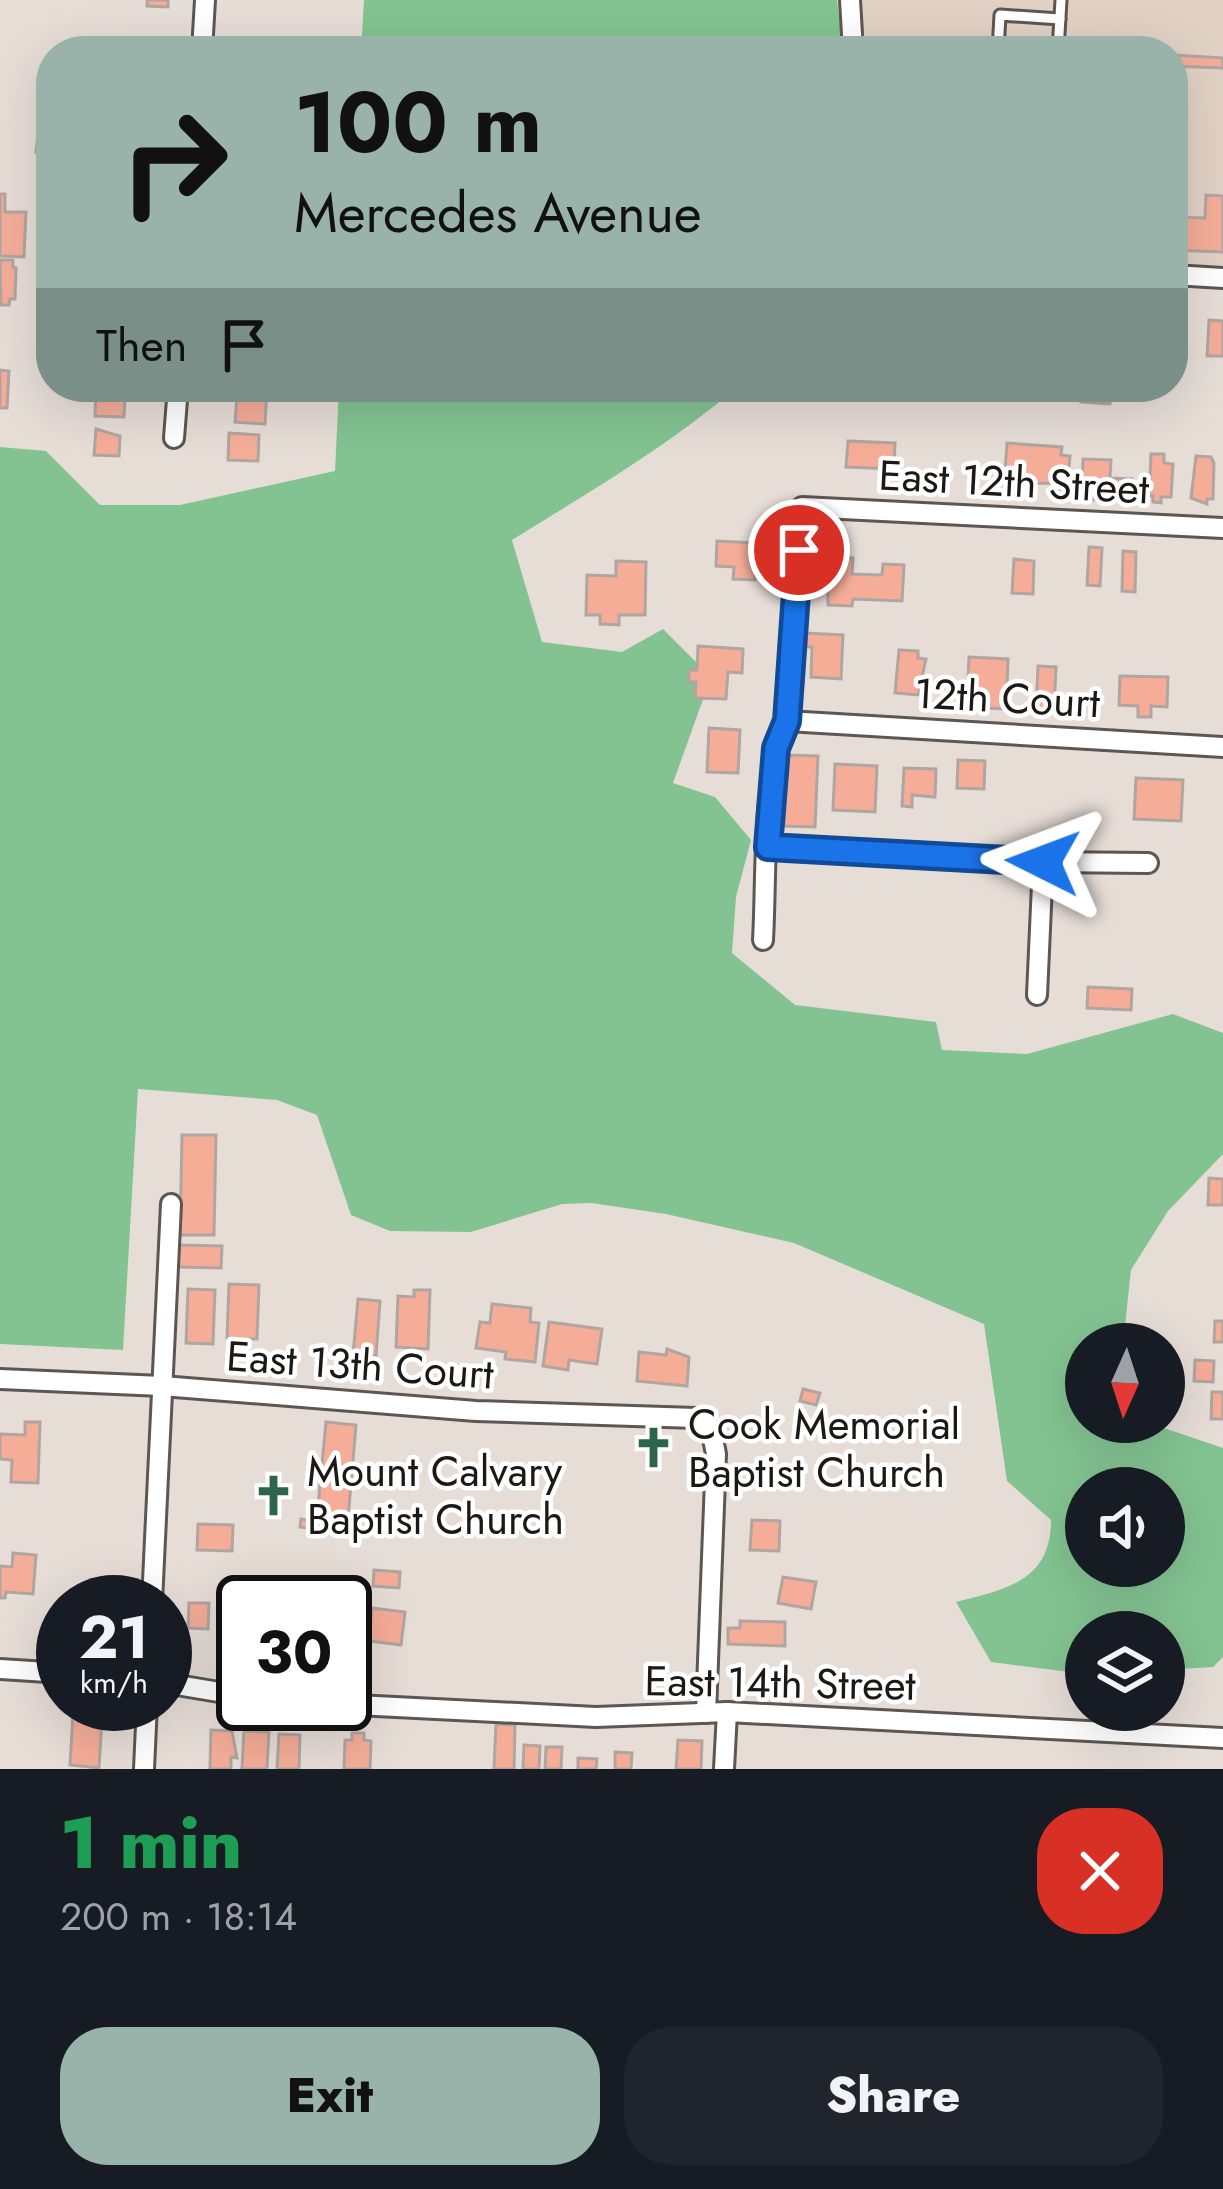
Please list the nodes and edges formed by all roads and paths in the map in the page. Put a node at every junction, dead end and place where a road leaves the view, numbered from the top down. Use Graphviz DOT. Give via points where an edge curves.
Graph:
graph roads {
  1 [pos="206,0"];
  2 [pos="850,0"];
  3 [pos="1061,0"];
  4 [pos="1060,19"];
  5 [pos="203,36"];
  6 [pos="852,36"];
  7 [pos="999,36"];
  8 [pos="1059,36"];
  9 [pos="1188,276"];
  10 [pos="1223,278"];
  11 [pos="177,402"];
  12 [pos="174,438"];
  13 [pos="1223,528"];
  14 [pos="787,721"];
  15 [pos="1223,747"];
  16 [pos="768,847"];
  17 [pos="1043,862"];
  18 [pos="1148,863"];
  19 [pos="763,940"];
  20 [pos="1037,995"];
  21 [pos="171,1204"];
  22 [pos="0,1379"];
  23 [pos="162,1386"];
  24 [pos="153,1575"];
  25 [pos="0,1670"];
  26 [pos="36,1672"];
  27 [pos="372,1706"];
  28 [pos="727,1712"];
  29 [pos="706,1713"];
  30 [pos="146,1731"];
  31 [pos="1223,1738"];
  32 [pos="144,1769"];
  33 [pos="724,1769"];
  1 -- 5 [label="street"];
  2 -- 6 [label="street"];
  3 -- 4 [label="lane"];
  4 -- 7 [label="lane" via="1000,15"];
  4 -- 8 [label="lane"];
  9 -- 10 [label="street"];
  11 -- 12 [label="street"];
  13 -- 14 [label="street, East 12th Street" via="802,507"];
  14 -- 15 [label="street, 12th Court"];
  14 -- 16 [label="street" via="776,748"];
  16 -- 17 [label="street"];
  16 -- 19 [label="street"];
  17 -- 18 [label="street"];
  17 -- 20 [label="street"];
  21 -- 23 [label="street"];
  22 -- 23 [label="street, East 13th Court"];
  23 -- 24 [label="street"];
  23 -- 29 [label="street, East 13th Court" via="476,1411 696,1418 711,1429 716,1454"];
  25 -- 26 [label="street"];
  27 -- 29 [label="street, East 14th Street" via="596,1717"];
  28 -- 29 [label="street, East 14th Street"];
  28 -- 31 [label="street, East 14th Street"];
  28 -- 33 [label="street"];
  30 -- 32 [label="street"];
}
